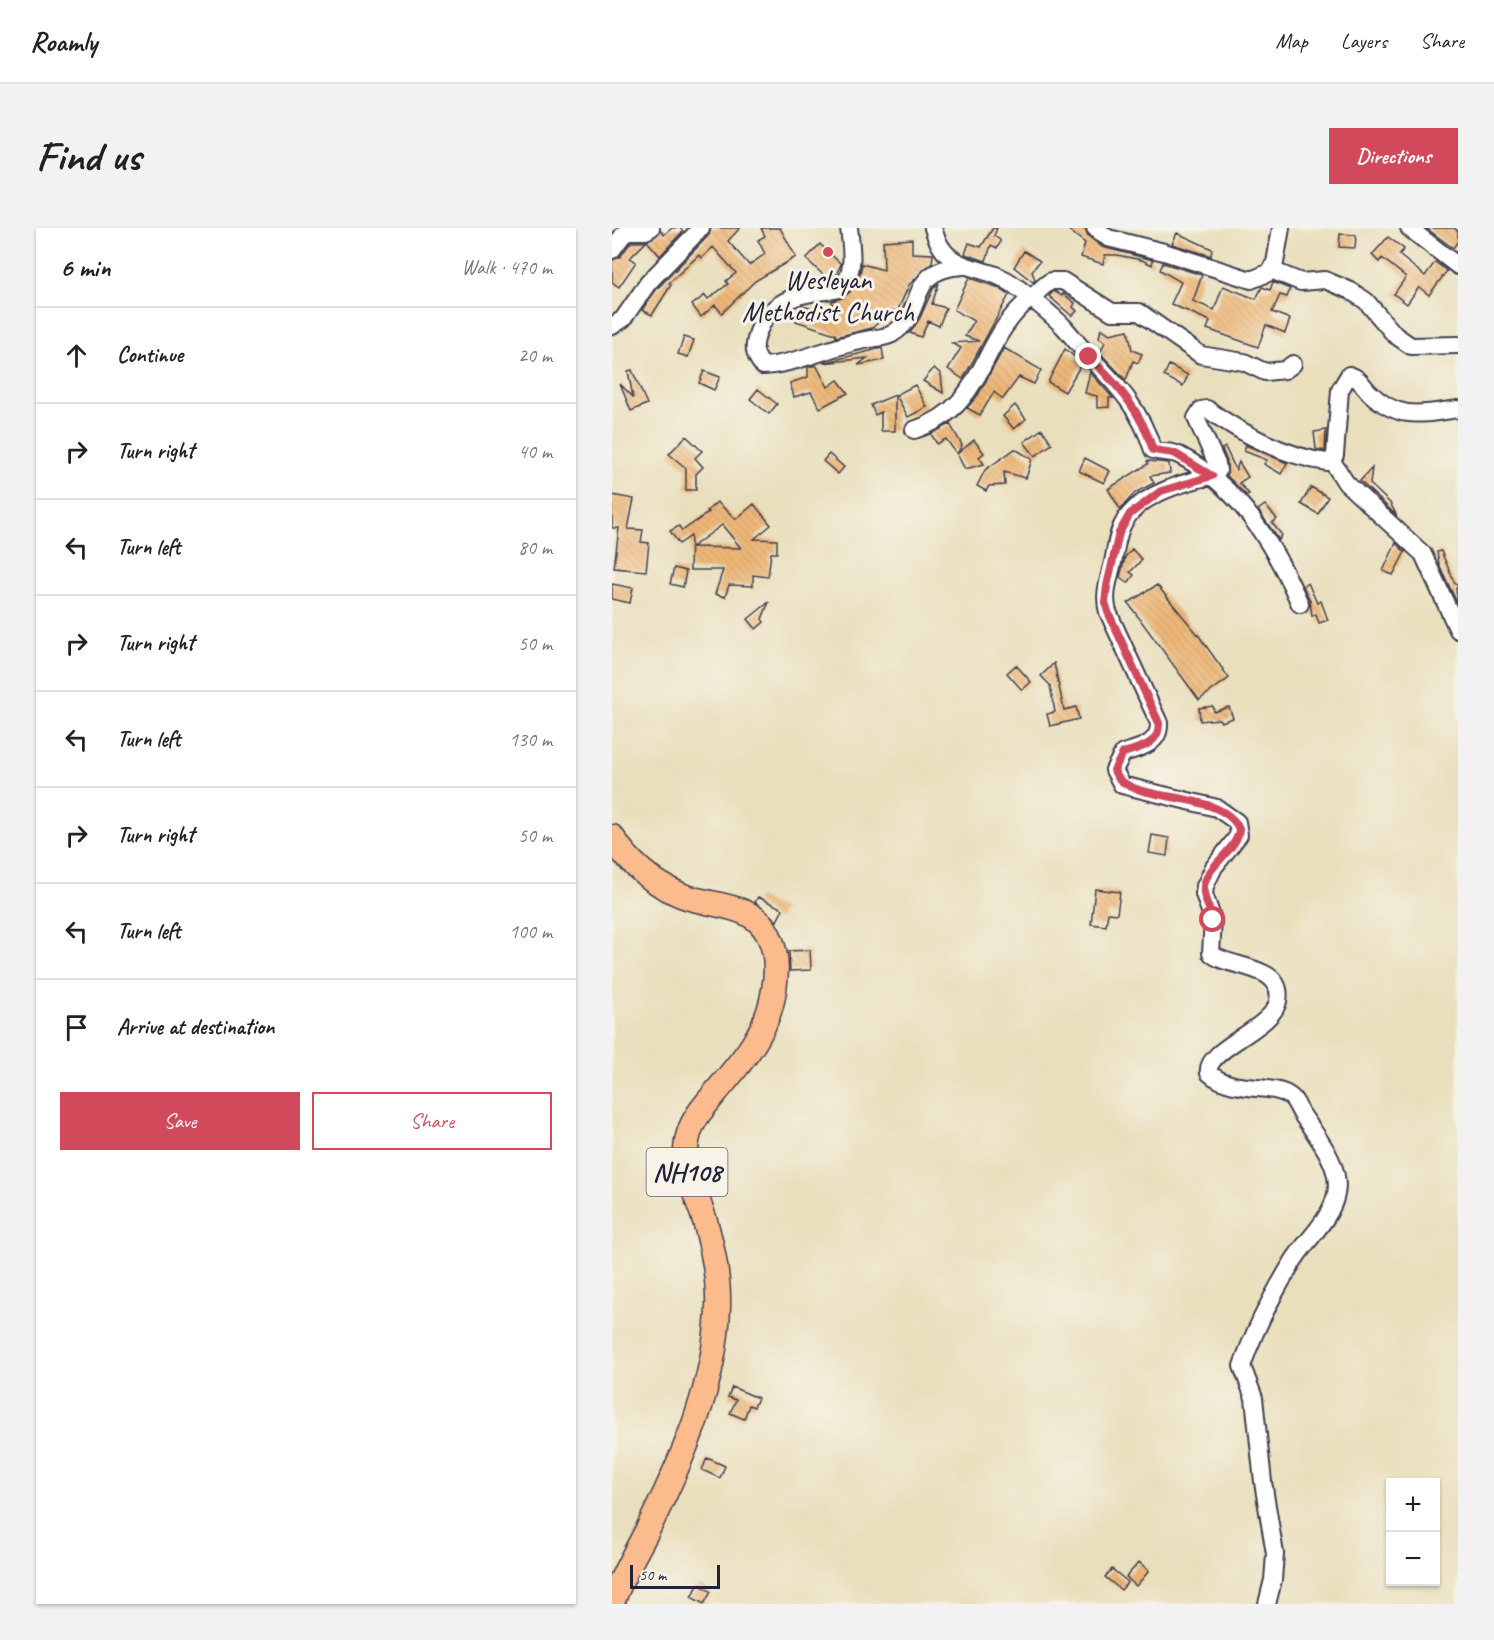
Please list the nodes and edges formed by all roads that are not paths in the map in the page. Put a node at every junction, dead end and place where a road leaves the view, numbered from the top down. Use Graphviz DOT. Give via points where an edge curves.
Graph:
graph roads {
  1 [pos="651,228"];
  2 [pos="701,228"];
  3 [pos="849,228"];
  4 [pos="933,228"];
  5 [pos="1095,228"];
  6 [pos="1281,228"];
  7 [pos="1409,228"];
  8 [pos="612,250"];
  9 [pos="963,266"];
  10 [pos="1458,266"];
  11 [pos="1271,270"];
  12 [pos="1030,299"];
  13 [pos="612,326"];
  14 [pos="1458,345"];
  15 [pos="1293,364"];
  16 [pos="1458,409"];
  17 [pos="914,430"];
  18 [pos="1332,461"];
  19 [pos="1212,476"];
  20 [pos="1300,604"];
  21 [pos="1458,630"];
  22 [pos="612,837"];
  23 [pos="612,1603"];
  24 [pos="1267,1604"];
  1 -- 8 [label="street" via="626,231"];
  2 -- 13 [label="street" via="648,283 623,320"];
  3 -- 9 [label="street" via="852,260 844,285 838,290 780,302 767,315 753,346 763,366 891,334 904,321 929,276 940,269"];
  4 -- 9 [label="street" via="942,251"];
  5 -- 11 [label="street" via="1108,238 1251,280"];
  6 -- 11 [label="street" via="1279,255"];
  7 -- 10 [label="street"];
  9 -- 12 [label="street" via="1002,278"];
  11 -- 14 [label="street" via="1301,282 1325,280 1351,291 1411,346"];
  12 -- 15 [label="street" via="1043,285 1063,281 1112,312 1139,312 1201,354 1244,362 1265,372 1285,370"];
  12 -- 17 [label="street" via="1003,329 957,407"];
  12 -- 19 [label="street" via="1051,314 1120,387 1153,450 1174,453"];
  16 -- 18 [label="street" via="1421,415 1397,411 1349,375 1340,390"];
  18 -- 19 [label="street" via="1314,461 1288,451 1231,426 1207,409 1201,410 1196,418 1219,468"];
  18 -- 21 [label="street" via="1346,483 1423,554"];
  19 -- 20 [label="street" via="1236,496 1248,513 1285,569"];
  19 -- 24 [label="street" via="1161,491 1130,514 1119,533 1105,602 1159,723 1157,736 1146,746 1123,753 1114,770 1116,778 1128,788 1217,808 1237,822 1239,835 1204,886 1213,920 1211,953 1266,974 1277,993 1278,1001 1272,1011 1215,1056 1209,1073 1245,1089 1275,1090 1291,1097 1320,1141 1337,1185 1333,1204 1291,1264 1242,1366 1254,1398 1275,1554"];
  22 -- 23 [label="highway, NH108" via="631,862 652,880 682,896 736,909 759,921 773,944 776,962 772,1006 765,1025 689,1132 686,1170 705,1221 717,1278 714,1349 702,1403 677,1466"];
}
